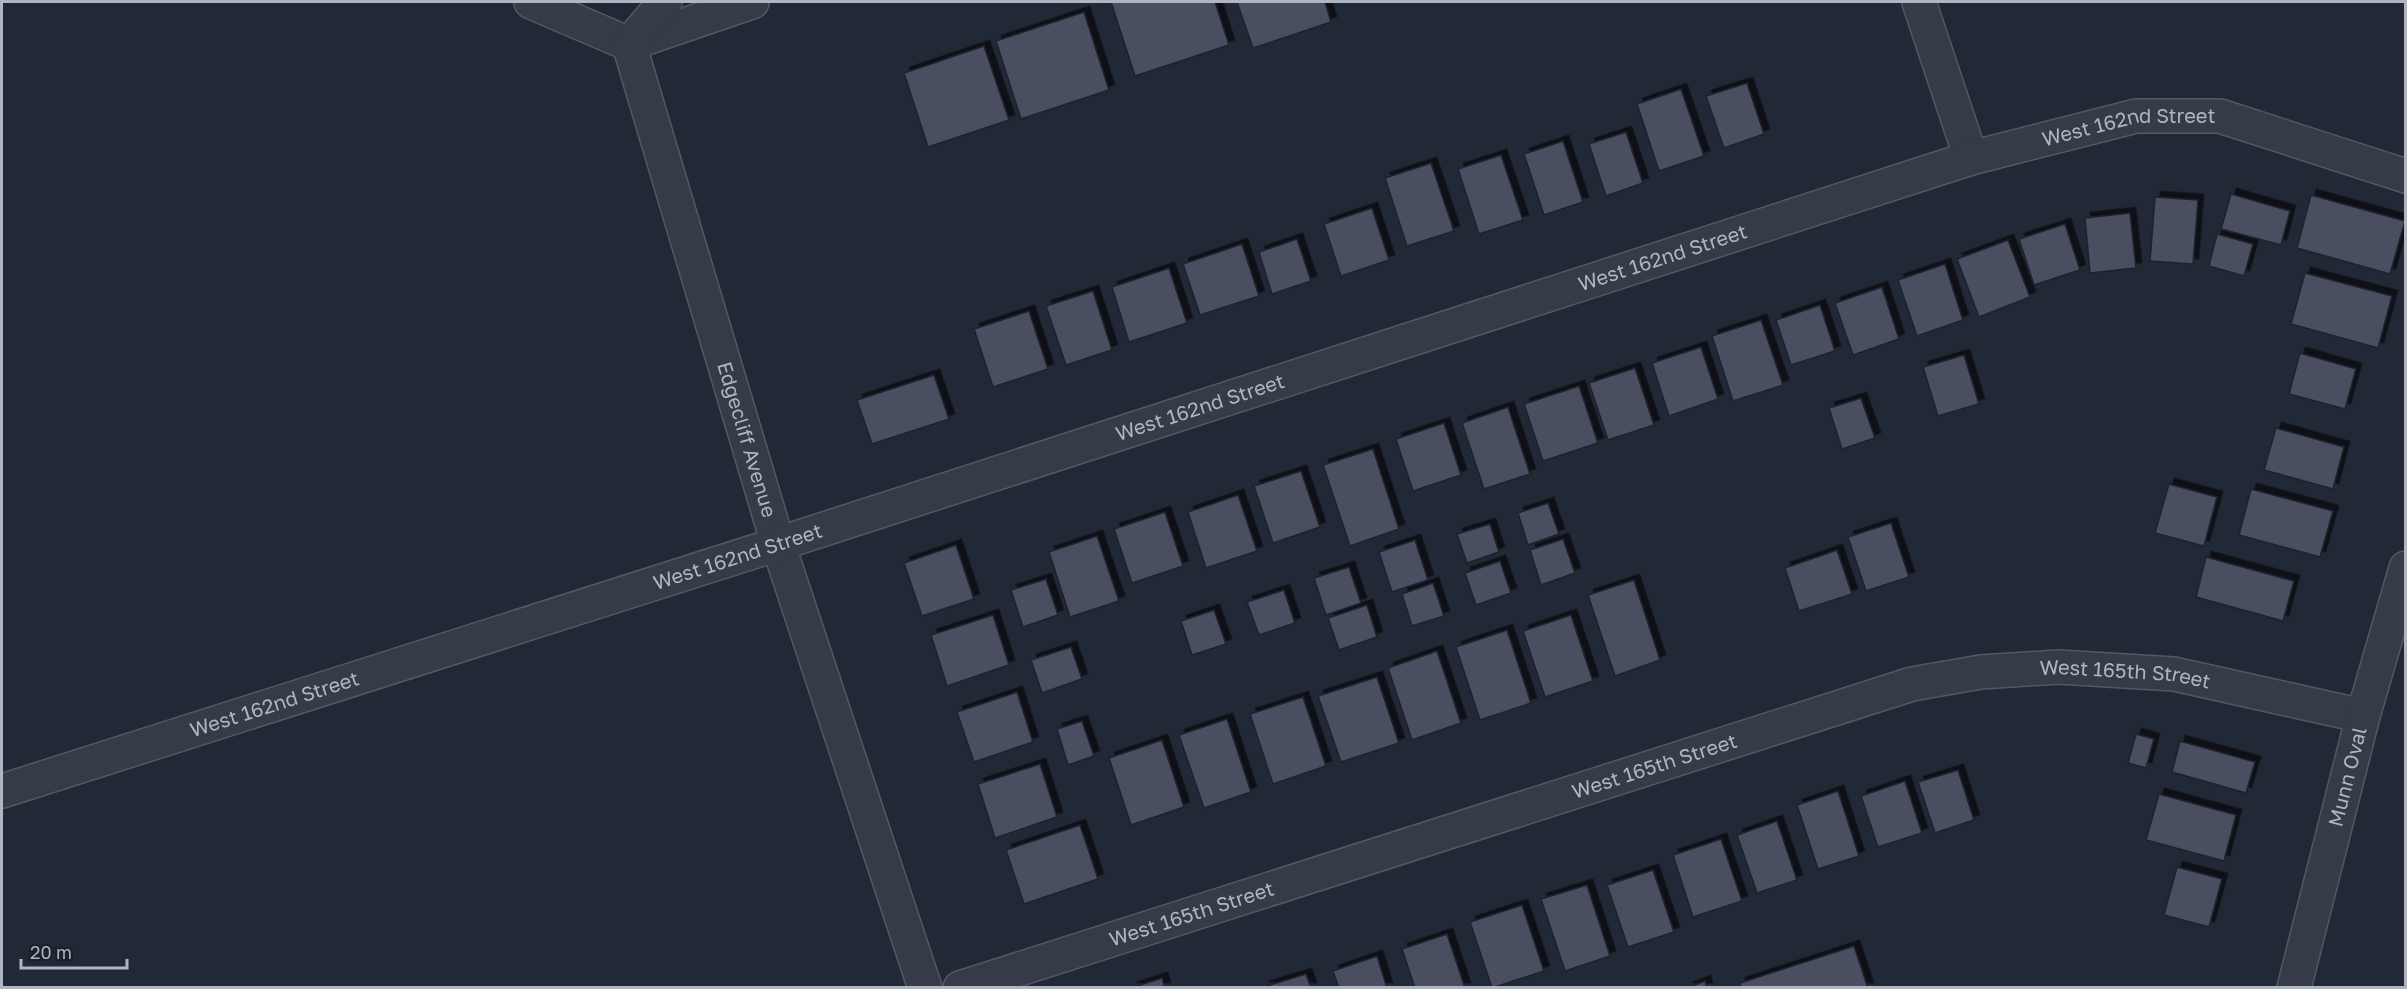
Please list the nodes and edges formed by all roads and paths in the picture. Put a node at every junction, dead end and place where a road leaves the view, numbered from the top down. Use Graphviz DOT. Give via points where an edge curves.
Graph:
graph roads {
  1 [pos="531,2"];
  2 [pos="665,2"];
  3 [pos="752,2"];
  4 [pos="1919,2"];
  5 [pos="629,44"];
  6 [pos="1971,158"];
  7 [pos="2406,176"];
  8 [pos="778,544"];
  9 [pos="2406,568"];
  10 [pos="2363,716"];
  11 [pos="2,791"];
  12 [pos="925,987"];
  13 [pos="960,987"];
  14 [pos="2294,987"];
  1 -- 5 [label="street"];
  2 -- 5 [label="street"];
  3 -- 5 [label="street"];
  4 -- 6 [label="street"];
  5 -- 8 [label="street, Edgecliff Avenue"];
  6 -- 7 [label="street, West 162nd Street" via="2136,116 2220,116"];
  6 -- 8 [label="street, West 162nd Street"];
  8 -- 11 [label="street, West 162nd Street"];
  8 -- 12 [label="street, Edgecliff Avenue"];
  9 -- 10 [label="street, Munn Oval"];
  10 -- 13 [label="street, West 165th Street" via="2174,674 2058,667 1982,672 1912,684"];
  10 -- 14 [label="street, Munn Oval"];
}
